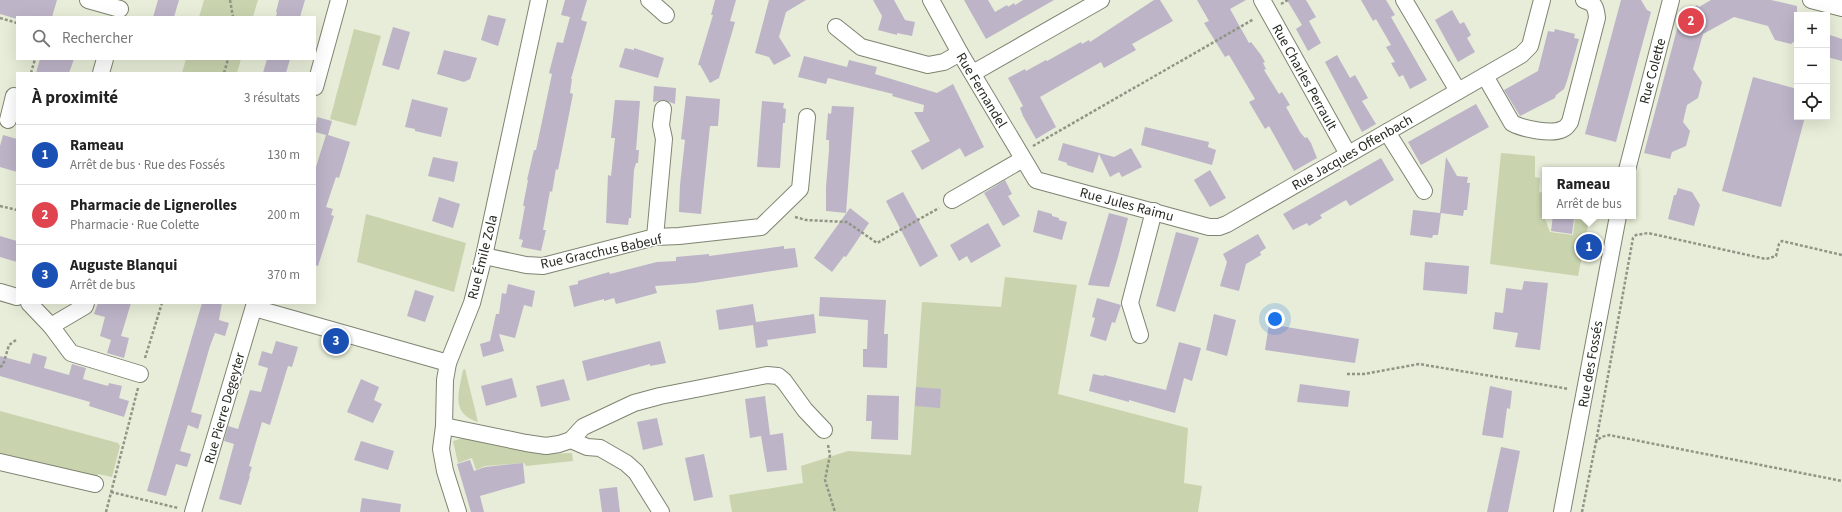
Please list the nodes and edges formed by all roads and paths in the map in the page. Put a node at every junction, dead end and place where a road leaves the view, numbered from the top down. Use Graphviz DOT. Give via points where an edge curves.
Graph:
graph roads {
  1 [pos="88,0"];
  2 [pos="230,0"];
  3 [pos="340,0"];
  4 [pos="539,0"];
  5 [pos="649,0"];
  6 [pos="931,0"];
  7 [pos="1101,0"];
  8 [pos="1404,0"];
  9 [pos="1542,0"];
  10 [pos="1584,0"];
  11 [pos="1671,0"];
  12 [pos="1811,0"];
  13 [pos="1265,6"];
  14 [pos="1842,8"];
  15 [pos="120,9"];
  16 [pos="666,15"];
  17 [pos="233,16"];
  18 [pos="0,18"];
  19 [pos="16,23"];
  20 [pos="836,27"];
  21 [pos="960,53"];
  22 [pos="35,60"];
  23 [pos="105,60"];
  24 [pos="228,60"];
  25 [pos="31,72"];
  26 [pos="101,72"];
  27 [pos="224,72"];
  28 [pos="973,73"];
  29 [pos="1485,76"];
  30 [pos="316,84"];
  31 [pos="1458,91"];
  32 [pos="14,96"];
  33 [pos="663,109"];
  34 [pos="807,117"];
  35 [pos="8,120"];
  36 [pos="1387,132"];
  37 [pos="1348,154"];
  38 [pos="1023,159"];
  39 [pos="1628,167"];
  40 [pos="1036,180"];
  41 [pos="1424,191"];
  42 [pos="952,200"];
  43 [pos="0,206"];
  44 [pos="16,210"];
  45 [pos="1154,211"];
  46 [pos="1617,219"];
  47 [pos="806,220"];
  48 [pos="1219,227"];
  49 [pos="655,236"];
  50 [pos="1842,255"];
  51 [pos="484,256"];
  52 [pos="0,292"];
  53 [pos="16,297"];
  54 [pos="30,304"];
  55 [pos="86,304"];
  56 [pos="162,304"];
  57 [pos="254,306"];
  58 [pos="52,326"];
  59 [pos="1140,335"];
  60 [pos="16,340"];
  61 [pos="448,363"];
  62 [pos="0,367"];
  63 [pos="140,374"];
  64 [pos="1347,374"];
  65 [pos="1576,390"];
  66 [pos="444,426"];
  67 [pos="824,430"];
  68 [pos="572,440"];
  69 [pos="1596,442"];
  70 [pos="830,455"];
  71 [pos="0,462"];
  72 [pos="1842,481"];
  73 [pos="95,484"];
  74 [pos="111,492"];
  75 [pos="189,511"];
  76 [pos="106,512"];
  77 [pos="458,512"];
  78 [pos="661,512"];
  79 [pos="835,512"];
  80 [pos="1562,512"];
  81 [pos="1582,512"];
  1 -- 15 [label="street"];
  2 -- 17 [label="path"];
  3 -- 30 [label="street"];
  4 -- 51 [label="street, Rue Émile Zola"];
  5 -- 16 [label="street"];
  6 -- 21 [label="street, Rue Fernandel"];
  7 -- 28 [label="street"];
  8 -- 31 [label="street"];
  9 -- 29 [label="street, Rue Jacques Offenbach" via="1530,46"];
  10 -- 29 [label="street" via="1596,8 1597,18 1570,122 1565,128 1556,132 1519,127 1512,123"];
  11 -- 39 [label="street, Rue Colette"];
  12 -- 14 [label="street"];
  13 -- 37 [label="street, Rue Charles Perrault"];
  13 -- 38 [label="path" via="1031,148"];
  18 -- 19 [label="path"];
  20 -- 21 [label="street" via="861,47 928,65 944,62"];
  21 -- 28 [label="street, Rue Fernandel"];
  22 -- 25 [label="path"];
  23 -- 26 [label="street"];
  24 -- 27 [label="path"];
  28 -- 38 [label="street, Rue Fernandel"];
  29 -- 31 [label="street, Rue Jacques Offenbach"];
  31 -- 36 [label="street, Rue Jacques Offenbach"];
  32 -- 35 [label="street"];
  33 -- 49 [label="street" via="661,125 664,139"];
  34 -- 49 [label="street, Rue Gracchus Babeuf" via="800,188 761,227 680,236"];
  36 -- 37 [label="street, Rue Jacques Offenbach"];
  36 -- 41 [label="street"];
  37 -- 48 [label="street, Rue Jacques Offenbach"];
  38 -- 40 [label="street, Rue Fernandel"];
  38 -- 42 [label="street"];
  40 -- 45 [label="street, Rue Jules Raimu"];
  42 -- 47 [label="path" via="877,243 847,222"];
  43 -- 44 [label="path"];
  45 -- 48 [label="street, Rue Jules Raimu" via="1209,227"];
  45 -- 59 [label="street" via="1130,304"];
  46 -- 80 [label="street, Rue des Fossés"];
  49 -- 51 [label="street, Rue Gracchus Babeuf" via="543,266"];
  50 -- 69 [label="path" via="1782,241 1776,256 1766,259 1648,233 1636,235 1633,238"];
  51 -- 61 [label="street, Rue Émile Zola" via="472,303"];
  52 -- 53 [label="street"];
  54 -- 58 [label="street"];
  55 -- 58 [label="street"];
  56 -- 63 [label="path"];
  57 -- 61 [label="street"];
  57 -- 75 [label="street, Rue Pierre Degeyter"];
  58 -- 63 [label="street" via="71,353"];
  60 -- 62 [label="path" via="9,345 3,365"];
  61 -- 66 [label="street, Rue Émile Zola"];
  63 -- 74 [label="path"];
  64 -- 65 [label="path" via="1364,374 1418,364"];
  66 -- 68 [label="street" via="546,446"];
  66 -- 77 [label="street, Rue Émile Zola" via="441,449"];
  67 -- 68 [label="street" via="805,410 784,381 778,376 767,375 634,403 584,427"];
  68 -- 78 [label="street" via="587,447 600,448 626,463 636,472"];
  69 -- 72 [label="path" via="1601,437 1609,436"];
  69 -- 81 [label="path"];
  70 -- 79 [label="path" via="825,480"];
  71 -- 73 [label="street"];
  74 -- 75 [label="path"];
  74 -- 76 [label="path"];
}
